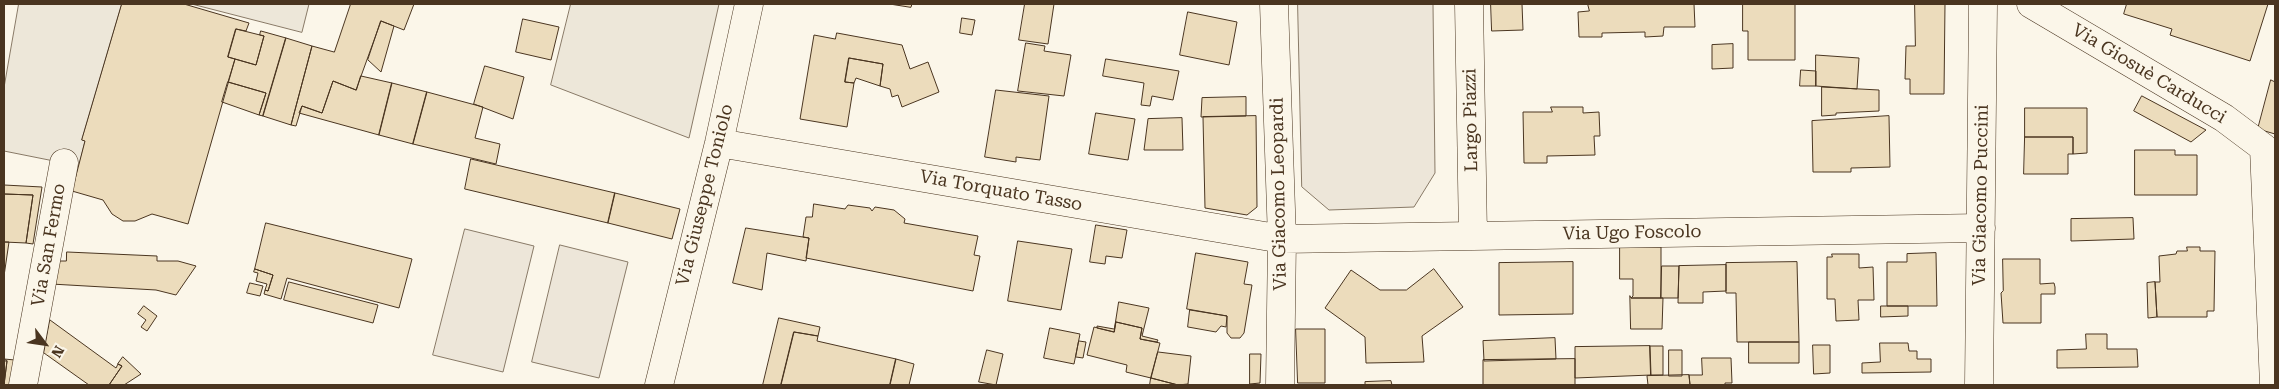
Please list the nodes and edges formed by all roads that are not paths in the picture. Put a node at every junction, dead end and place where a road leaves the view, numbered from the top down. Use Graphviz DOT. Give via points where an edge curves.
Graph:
graph roads {
  1 [pos="749,4"];
  2 [pos="1274,4"];
  3 [pos="1469,4"];
  4 [pos="1983,4"];
  5 [pos="2030,4"];
  6 [pos="719,143"];
  7 [pos="64,164"];
  8 [pos="1981,228"];
  9 [pos="1473,236"];
  10 [pos="1282,239"];
  11 [pos="23,385"];
  12 [pos="659,385"];
  13 [pos="1280,385"];
  14 [pos="1979,385"];
  15 [pos="2274,385"];
  1 -- 6 [label="street, Via Giuseppe Toniolo"];
  2 -- 10 [label="street, Via Giacomo Leopardi"];
  3 -- 9 [label="street, Largo Piazzi"];
  4 -- 8 [label="street, Via Giacomo Puccini"];
  5 -- 15 [label="street, Via Giosuè Carducci" via="2224,118 2264,148"];
  6 -- 10 [label="street, Via Torquato Tasso"];
  6 -- 12 [label="street, Via Giuseppe Toniolo"];
  7 -- 11 [label="street, Via San Fermo"];
  8 -- 9 [label="street, Via Ugo Foscolo"];
  8 -- 14 [label="street, Via Giacomo Puccini"];
  9 -- 10 [label="street, Via Ugo Foscolo"];
  10 -- 13 [label="street, Via Giacomo Leopardi"];
}
